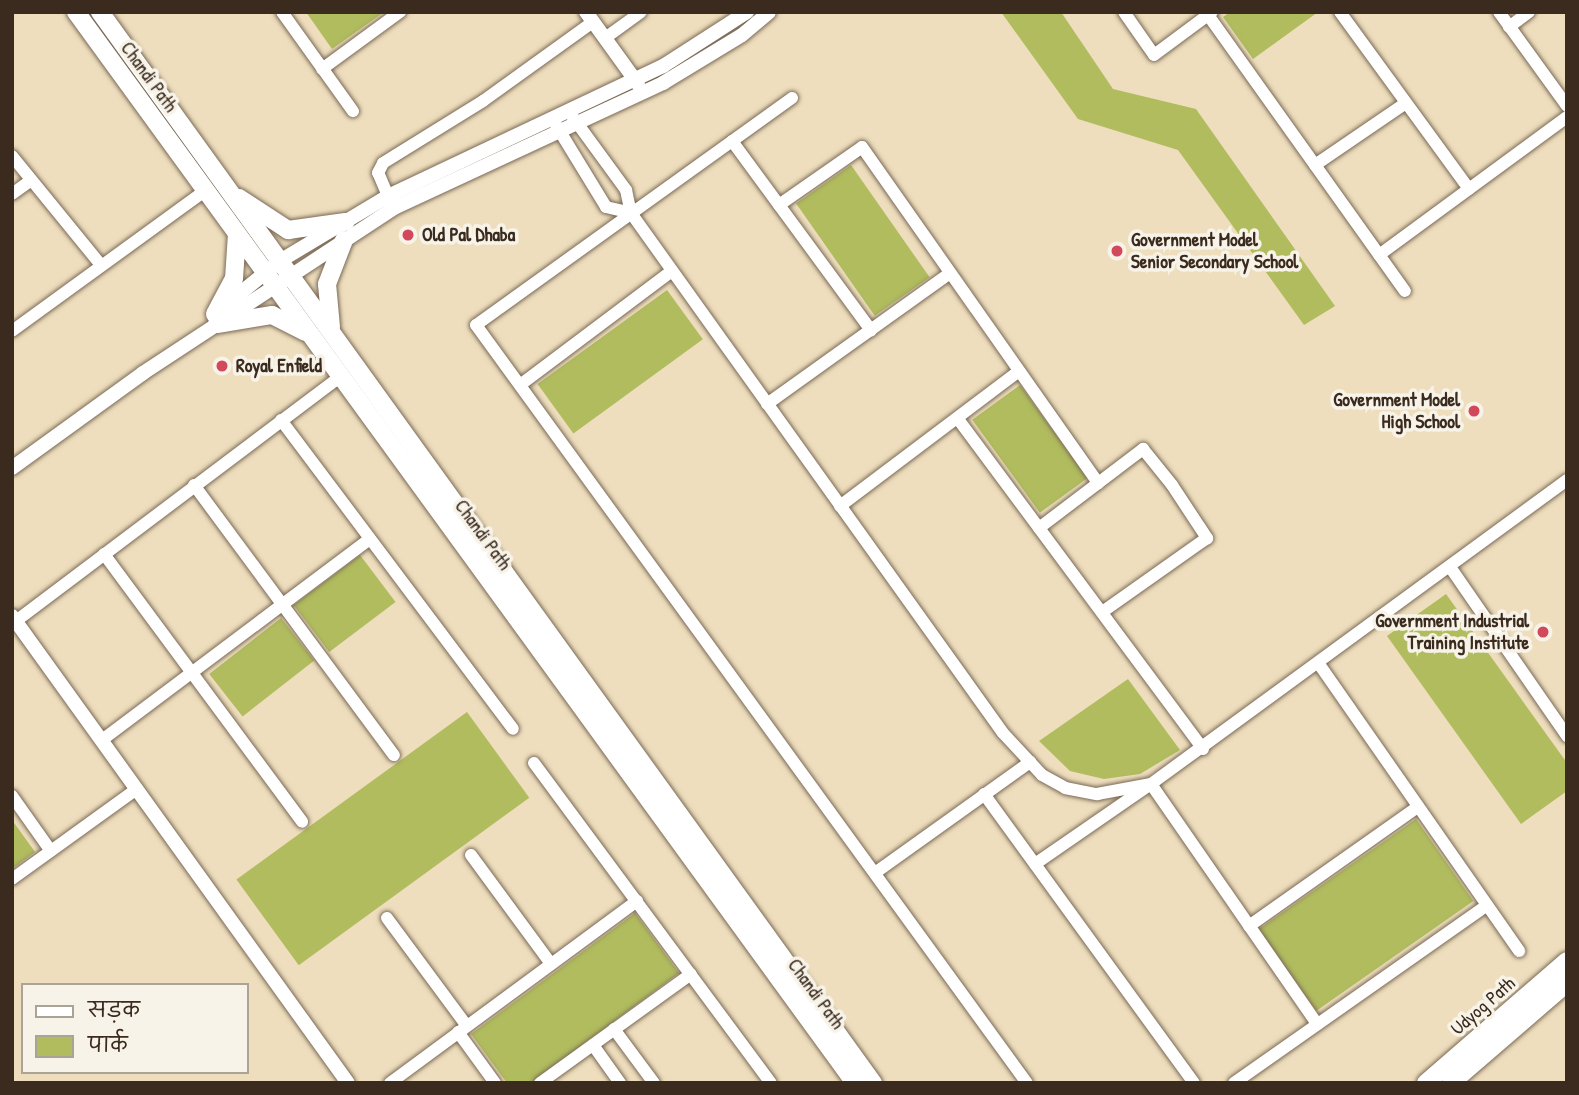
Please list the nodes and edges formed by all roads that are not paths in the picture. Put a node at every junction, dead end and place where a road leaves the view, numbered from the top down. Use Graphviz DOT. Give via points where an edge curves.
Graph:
graph roads {
  1 [pos="76,12"];
  2 [pos="100,12"];
  3 [pos="282,12"];
  4 [pos="400,12"];
  5 [pos="641,12"];
  6 [pos="747,12"];
  7 [pos="769,12"];
  8 [pos="1124,12"];
  9 [pos="1340,12"];
  10 [pos="1499,12"];
  11 [pos="1529,12"];
  12 [pos="1210,14"];
  13 [pos="590,17"];
  14 [pos="1509,27"];
  15 [pos="605,38"];
  16 [pos="322,69"];
  17 [pos="634,78"];
  18 [pos="643,91"];
  19 [pos="792,98"];
  20 [pos="1406,103"];
  21 [pos="1567,107"];
  22 [pos="353,111"];
  23 [pos="571,115"];
  24 [pos="551,116"];
  25 [pos="1567,117"];
  26 [pos="558,130"];
  27 [pos="732,141"];
  28 [pos="12,156"];
  29 [pos="1315,165"];
  30 [pos="30,181"];
  31 [pos="1469,189"];
  32 [pos="206,190"];
  33 [pos="231,192"];
  34 [pos="12,194"];
  35 [pos="391,202"];
  36 [pos="779,205"];
  37 [pos="631,213"];
  38 [pos="344,231"];
  39 [pos="237,234"];
  40 [pos="1379,255"];
  41 [pos="101,265"];
  42 [pos="285,268"];
  43 [pos="672,271"];
  44 [pos="950,273"];
  45 [pos="270,279"];
  46 [pos="1405,291"];
  47 [pos="216,319"];
  48 [pos="871,330"];
  49 [pos="12,331"];
  50 [pos="332,334"];
  51 [pos="314,338"];
  52 [pos="1019,371"];
  53 [pos="341,376"];
  54 [pos="520,384"];
  55 [pos="767,404"];
  56 [pos="958,419"];
  57 [pos="281,420"];
  58 [pos="12,468"];
  59 [pos="1567,480"];
  60 [pos="1098,483"];
  61 [pos="194,485"];
  62 [pos="840,506"];
  63 [pos="1039,528"];
  64 [pos="370,539"];
  65 [pos="104,554"];
  66 [pos="1450,567"];
  67 [pos="282,604"];
  68 [pos="1101,612"];
  69 [pos="13,620"];
  70 [pos="1319,664"];
  71 [pos="192,672"];
  72 [pos="513,729"];
  73 [pos="1567,736"];
  74 [pos="102,740"];
  75 [pos="1202,749"];
  76 [pos="394,755"];
  77 [pos="534,762"];
  78 [pos="1030,762"];
  79 [pos="1151,784"];
  80 [pos="137,789"];
  81 [pos="984,794"];
  82 [pos="12,796"];
  83 [pos="1418,807"];
  84 [pos="302,822"];
  85 [pos="51,851"];
  86 [pos="471,855"];
  87 [pos="1035,864"];
  88 [pos="875,873"];
  89 [pos="12,879"];
  90 [pos="637,901"];
  91 [pos="1487,905"];
  92 [pos="387,918"];
  93 [pos="1249,926"];
  94 [pos="1518,951"];
  95 [pos="1567,961"];
  96 [pos="551,964"];
  97 [pos="691,974"];
  98 [pos="1567,983"];
  99 [pos="1317,1024"];
  100 [pos="462,1029"];
  101 [pos="614,1029"];
  102 [pos="593,1045"];
  103 [pos="348,1083"];
  104 [pos="390,1083"];
  105 [pos="495,1083"];
  106 [pos="540,1083"];
  107 [pos="620,1083"];
  108 [pos="654,1083"];
  109 [pos="771,1083"];
  110 [pos="855,1083"];
  111 [pos="873,1083"];
  112 [pos="1027,1083"];
  113 [pos="1194,1083"];
  114 [pos="1234,1083"];
  115 [pos="1426,1083"];
  116 [pos="1451,1083"];
  1 -- 32 [label="main road, Chandi Path"];
  2 -- 33 [label="main road, Chandi Path"];
  3 -- 16 [label="street"];
  4 -- 16 [label="street"];
  5 -- 15 [label="street"];
  6 -- 17 [label="street" via="663,66"];
  7 -- 18 [label="street" via="742,35"];
  8 -- 12 [label="street" via="1154,55"];
  9 -- 20 [label="street"];
  10 -- 14 [label="street"];
  11 -- 14 [label="street"];
  12 -- 29 [label="street"];
  13 -- 15 [label="street"];
  13 -- 35 [label="street" via="495,94 383,163 378,173"];
  14 -- 21 [label="street"];
  15 -- 17 [label="street"];
  16 -- 22 [label="street"];
  17 -- 18 [label="street"];
  17 -- 23 [label="street"];
  18 -- 23 [label="street"];
  19 -- 27 [label="street"];
  20 -- 29 [label="street"];
  20 -- 31 [label="street"];
  23 -- 24 [label="street"];
  23 -- 26 [label="street"];
  23 -- 37 [label="street" via="626,190"];
  24 -- 26 [label="street"];
  24 -- 35 [label="street"];
  25 -- 31 [label="street"];
  26 -- 35 [label="street"];
  26 -- 37 [label="street" via="606,207"];
  27 -- 36 [label="street"];
  27 -- 37 [label="street"];
  28 -- 30 [label="street"];
  29 -- 40 [label="street"];
  30 -- 34 [label="street"];
  30 -- 41 [label="street" via="46,193"];
  31 -- 40 [label="street"];
  32 -- 39 [label="main road, Chandi Path"];
  32 -- 41 [label="street"];
  33 -- 38 [label="main road" via="288,230"];
  33 -- 42 [label="main road, Chandi Path"];
  35 -- 38 [label="street"];
  36 -- 44 [label="street" via="862,147"];
  36 -- 48 [label="street"];
  37 -- 43 [label="street"];
  37 -- 54 [label="street" via="476,325"];
  38 -- 42 [label="street"];
  38 -- 50 [label="main road" via="327,284"];
  39 -- 45 [label="main road, Chandi Path"];
  39 -- 47 [label="main road" via="234,279"];
  40 -- 46 [label="street"];
  41 -- 49 [label="street"];
  42 -- 45 [label="street"];
  42 -- 50 [label="main road, Chandi Path"];
  43 -- 54 [label="street"];
  43 -- 55 [label="street"];
  44 -- 48 [label="street"];
  44 -- 52 [label="street"];
  45 -- 47 [label="street"];
  45 -- 51 [label="main road, Chandi Path"];
  47 -- 51 [label="main road" via="272,315"];
  47 -- 58 [label="street"];
  48 -- 55 [label="street"];
  50 -- 111 [label="main road, Chandi Path"];
  51 -- 53 [label="main road, Chandi Path"];
  52 -- 56 [label="street"];
  52 -- 60 [label="street"];
  53 -- 57 [label="street"];
  53 -- 110 [label="main road, Chandi Path"];
  54 -- 88 [label="street"];
  55 -- 62 [label="street"];
  56 -- 62 [label="street"];
  56 -- 63 [label="street"];
  57 -- 61 [label="street"];
  57 -- 64 [label="street"];
  59 -- 66 [label="street"];
  60 -- 63 [label="street"];
  60 -- 68 [label="street" via="1143,449 1207,538"];
  61 -- 65 [label="street"];
  61 -- 67 [label="street"];
  62 -- 78 [label="street" via="1003,733"];
  63 -- 68 [label="street"];
  64 -- 67 [label="street"];
  64 -- 72 [label="street"];
  65 -- 69 [label="street"];
  65 -- 71 [label="street"];
  66 -- 70 [label="street"];
  66 -- 73 [label="street"];
  67 -- 71 [label="street"];
  67 -- 76 [label="street"];
  68 -- 75 [label="street"];
  69 -- 74 [label="street"];
  70 -- 75 [label="street"];
  70 -- 83 [label="street"];
  71 -- 74 [label="street"];
  71 -- 84 [label="street"];
  74 -- 80 [label="street"];
  75 -- 79 [label="street"];
  77 -- 90 [label="street"];
  78 -- 79 [label="street" via="1042,775 1080,793 1124,793"];
  78 -- 81 [label="street"];
  79 -- 87 [label="street"];
  79 -- 93 [label="street"];
  80 -- 85 [label="street"];
  80 -- 103 [label="street"];
  81 -- 87 [label="street"];
  81 -- 88 [label="street"];
  82 -- 85 [label="street"];
  83 -- 91 [label="street"];
  83 -- 93 [label="street"];
  85 -- 89 [label="street"];
  86 -- 96 [label="street"];
  87 -- 113 [label="street"];
  88 -- 112 [label="street"];
  90 -- 96 [label="street"];
  90 -- 97 [label="street"];
  91 -- 94 [label="street"];
  91 -- 99 [label="street"];
  92 -- 100 [label="street"];
  93 -- 99 [label="street"];
  95 -- 115 [label="main road, Udyog Path"];
  96 -- 100 [label="street"];
  97 -- 101 [label="street"];
  97 -- 109 [label="street"];
  98 -- 116 [label="main road, Udyog Path"];
  99 -- 114 [label="street"];
  100 -- 104 [label="street"];
  100 -- 105 [label="street"];
  101 -- 102 [label="street"];
  101 -- 108 [label="street"];
  102 -- 106 [label="street"];
  102 -- 107 [label="street"];
}
